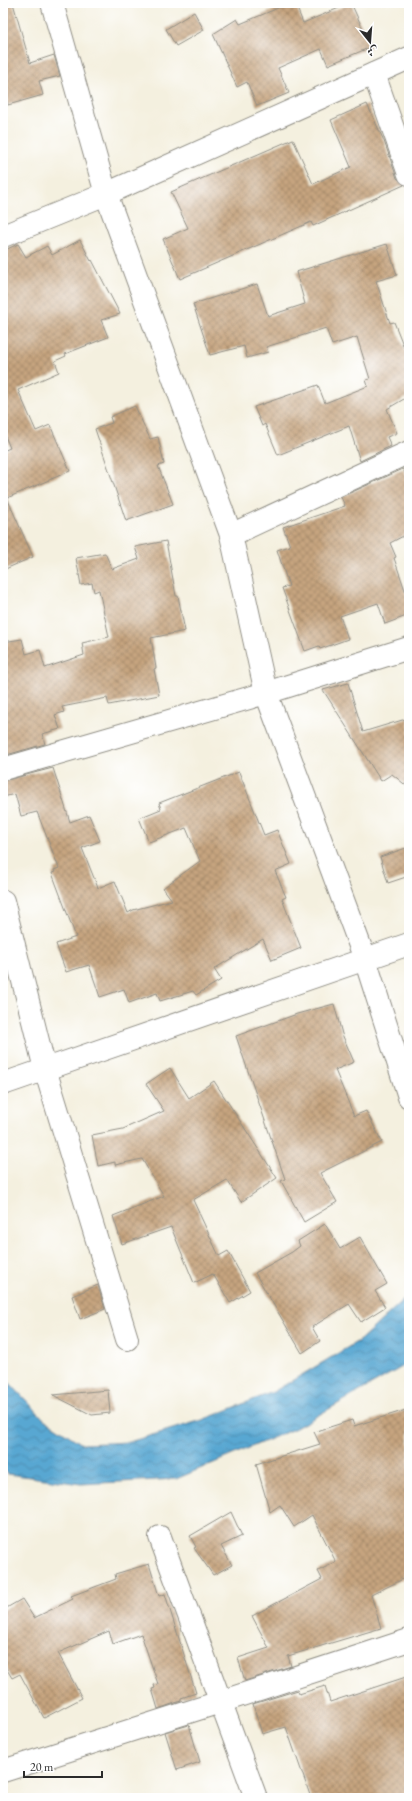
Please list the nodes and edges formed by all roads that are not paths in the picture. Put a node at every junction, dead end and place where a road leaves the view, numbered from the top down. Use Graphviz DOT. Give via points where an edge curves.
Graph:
graph roads {
  1 [pos="52,3"];
  2 [pos="409,58"];
  3 [pos="374,74"];
  4 [pos="409,174"];
  5 [pos="106,194"];
  6 [pos="3,236"];
  7 [pos="409,452"];
  8 [pos="231,535"];
  9 [pos="409,648"];
  10 [pos="266,693"];
  11 [pos="3,769"];
  12 [pos="3,901"];
  13 [pos="409,944"];
  14 [pos="365,959"];
  15 [pos="45,1069"];
  16 [pos="3,1084"];
  17 [pos="409,1097"];
  18 [pos="127,1339"];
  19 [pos="160,1537"];
  20 [pos="409,1640"];
  21 [pos="220,1702"];
  22 [pos="3,1771"];
  23 [pos="256,1798"];
  1 -- 5 [label="street"];
  2 -- 3 [label="street"];
  3 -- 4 [label="street"];
  3 -- 5 [label="street"];
  5 -- 6 [label="street"];
  5 -- 8 [label="street"];
  7 -- 8 [label="street"];
  8 -- 10 [label="street"];
  9 -- 10 [label="street"];
  10 -- 11 [label="street"];
  10 -- 14 [label="street"];
  12 -- 15 [label="street"];
  13 -- 14 [label="street"];
  14 -- 15 [label="street"];
  14 -- 17 [label="street"];
  15 -- 16 [label="street"];
  15 -- 18 [label="street"];
  19 -- 21 [label="street"];
  20 -- 21 [label="street"];
  21 -- 22 [label="street"];
  21 -- 23 [label="street"];
}
